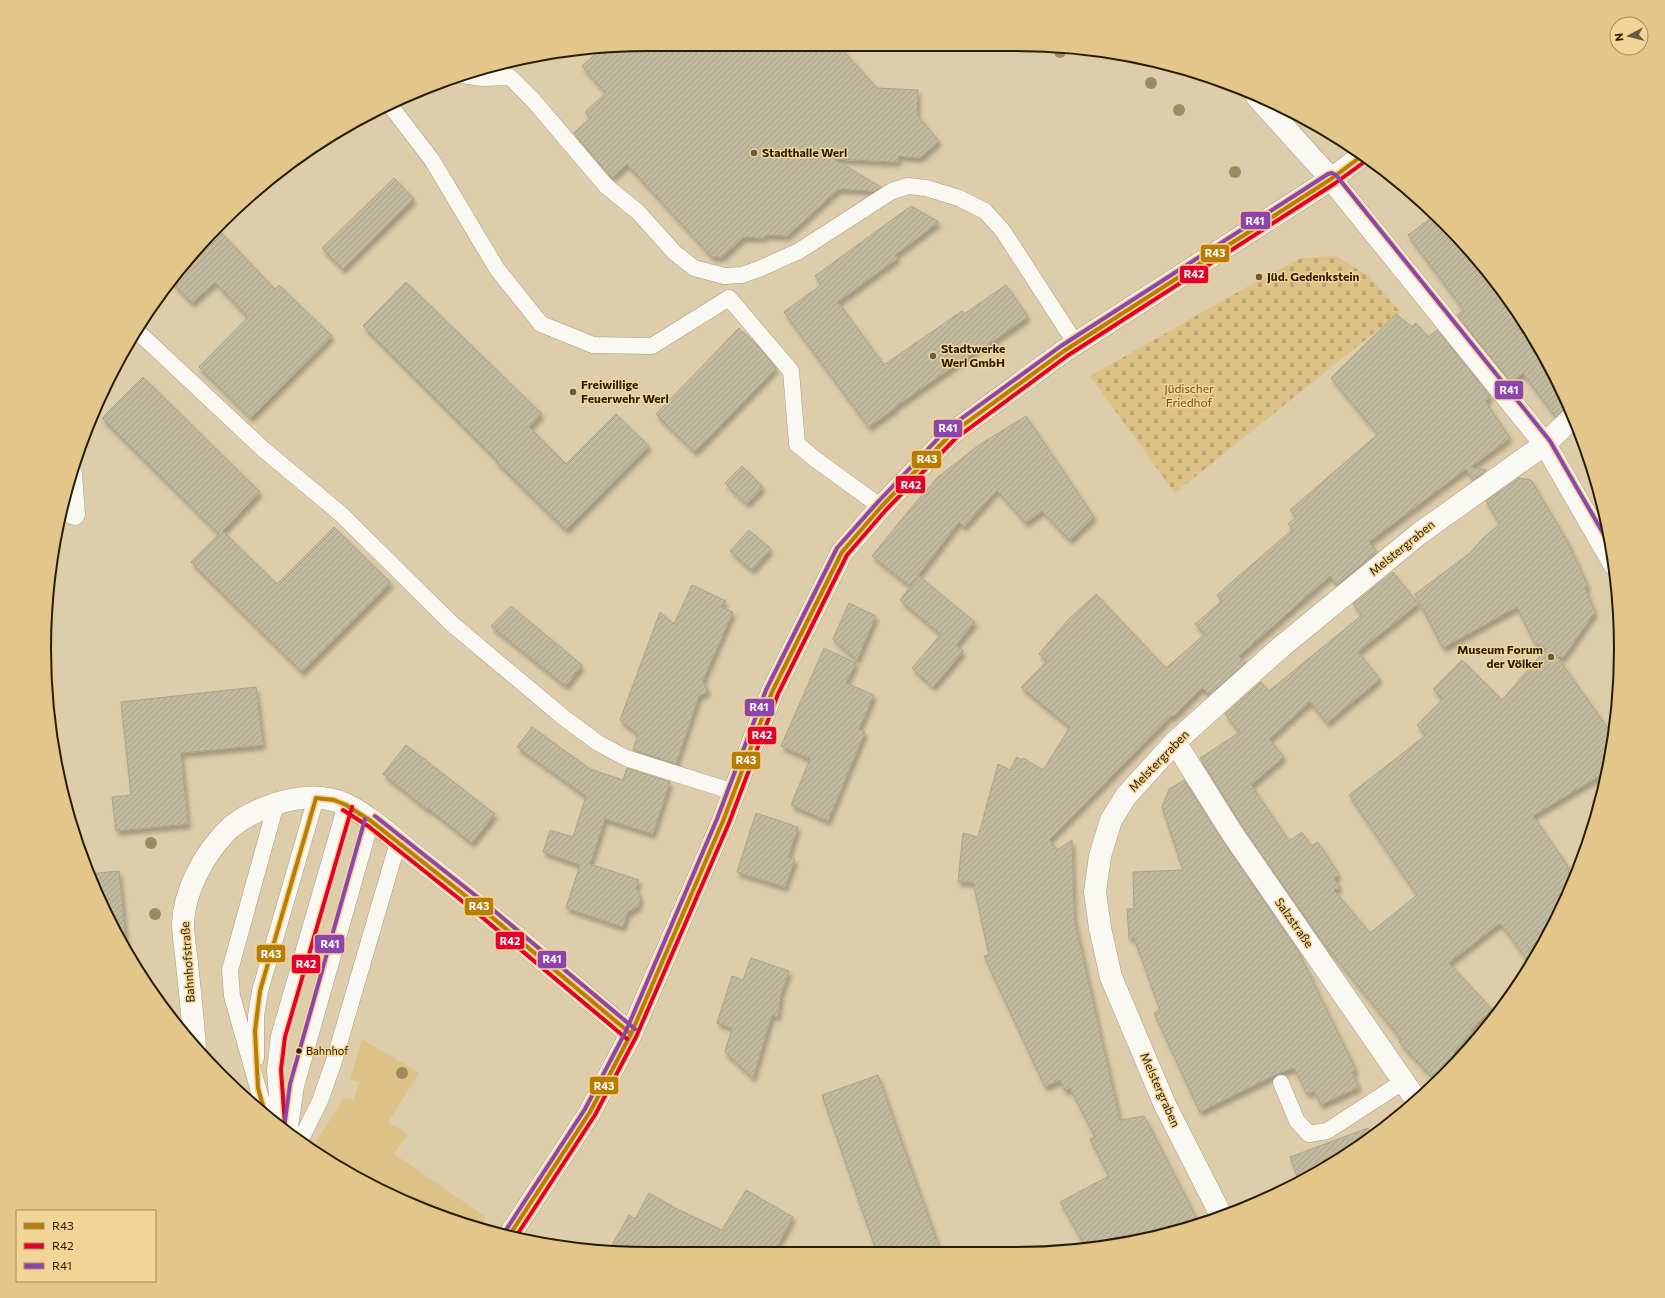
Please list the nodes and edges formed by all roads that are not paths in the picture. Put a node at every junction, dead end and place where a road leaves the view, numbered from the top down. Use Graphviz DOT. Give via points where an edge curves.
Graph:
graph roads {
  1 [pos="475,77"];
  2 [pos="1265,106"];
  3 [pos="393,109"];
  4 [pos="1358,159"];
  5 [pos="1331,179"];
  6 [pos="141,335"];
  7 [pos="1076,344"];
  8 [pos="1569,421"];
  9 [pos="1545,444"];
  10 [pos="72,490"];
  11 [pos="881,507"];
  12 [pos="74,514"];
  13 [pos="1600,528"];
  14 [pos="1604,538"];
  15 [pos="1175,742"];
  16 [pos="734,792"];
  17 [pos="316,798"];
  18 [pos="276,804"];
  19 [pos="346,805"];
  20 [pos="371,821"];
  21 [pos="398,842"];
  22 [pos="631,1034"];
  23 [pos="194,1037"];
  24 [pos="1404,1081"];
  25 [pos="1281,1083"];
  26 [pos="258,1088"];
  27 [pos="1414,1096"];
  28 [pos="263,1105"];
  29 [pos="278,1118"];
  30 [pos="290,1127"];
  31 [pos="303,1136"];
  32 [pos="1219,1211"];
  33 [pos="512,1231"];
  1 -- 7 [label="lane" via="510,77 533,100 606,186 638,212 675,254 694,268 724,276 742,275 799,251 892,191 908,186 926,188 958,198 985,211 1003,231"];
  2 -- 5 [label="street"];
  3 -- 11 [label="lane" via="432,160 497,269 541,324 593,344 652,346 729,298 791,371 797,444"];
  4 -- 5 [label="street"];
  5 -- 7 [label="street"];
  5 -- 9 [label="street"];
  6 -- 16 [label="lane" via="263,449 342,515 452,624 563,717 598,743 626,758"];
  7 -- 11 [label="street" via="951,434"];
  8 -- 9 [label="street, Melstergraben"];
  9 -- 13 [label="street"];
  9 -- 15 [label="street, Melstergraben" via="1420,533 1281,647"];
  10 -- 12 [label="street"];
  11 -- 16 [label="street" via="842,552 772,692"];
  13 -- 14 [label="street"];
  15 -- 24 [label="street, Salzstraße" via="1232,833"];
  15 -- 32 [label="street, Melstergraben" via="1126,796 1111,820 1100,856 1095,892 1111,977 1165,1105"];
  16 -- 22 [label="street"];
  17 -- 18 [label="street, Bahnhofstraße" via="297,798"];
  17 -- 19 [label="street, Bahnhofstraße" via="334,800"];
  17 -- 26 [label="lane" via="260,991 255,1031"];
  18 -- 23 [label="street, Bahnhofstraße" via="254,812 228,830 196,875 188,896 183,924"];
  18 -- 26 [label="lane" via="230,970 232,996"];
  19 -- 20 [label="street, Bahnhofstraße"];
  19 -- 29 [label="lane" via="279,1036 274,1070"];
  20 -- 21 [label="street, Bahnhofstraße"];
  20 -- 30 [label="lane" via="296,1086"];
  21 -- 22 [label="street, Bahnhofstraße"];
  21 -- 31 [label="lane" via="334,1060 320,1100"];
  22 -- 33 [label="street" via="590,1112"];
  24 -- 25 [label="lane" via="1327,1131 1309,1134 1297,1121"];
  24 -- 27 [label="street, Salzstraße"];
  26 -- 28 [label="lane"];
}
